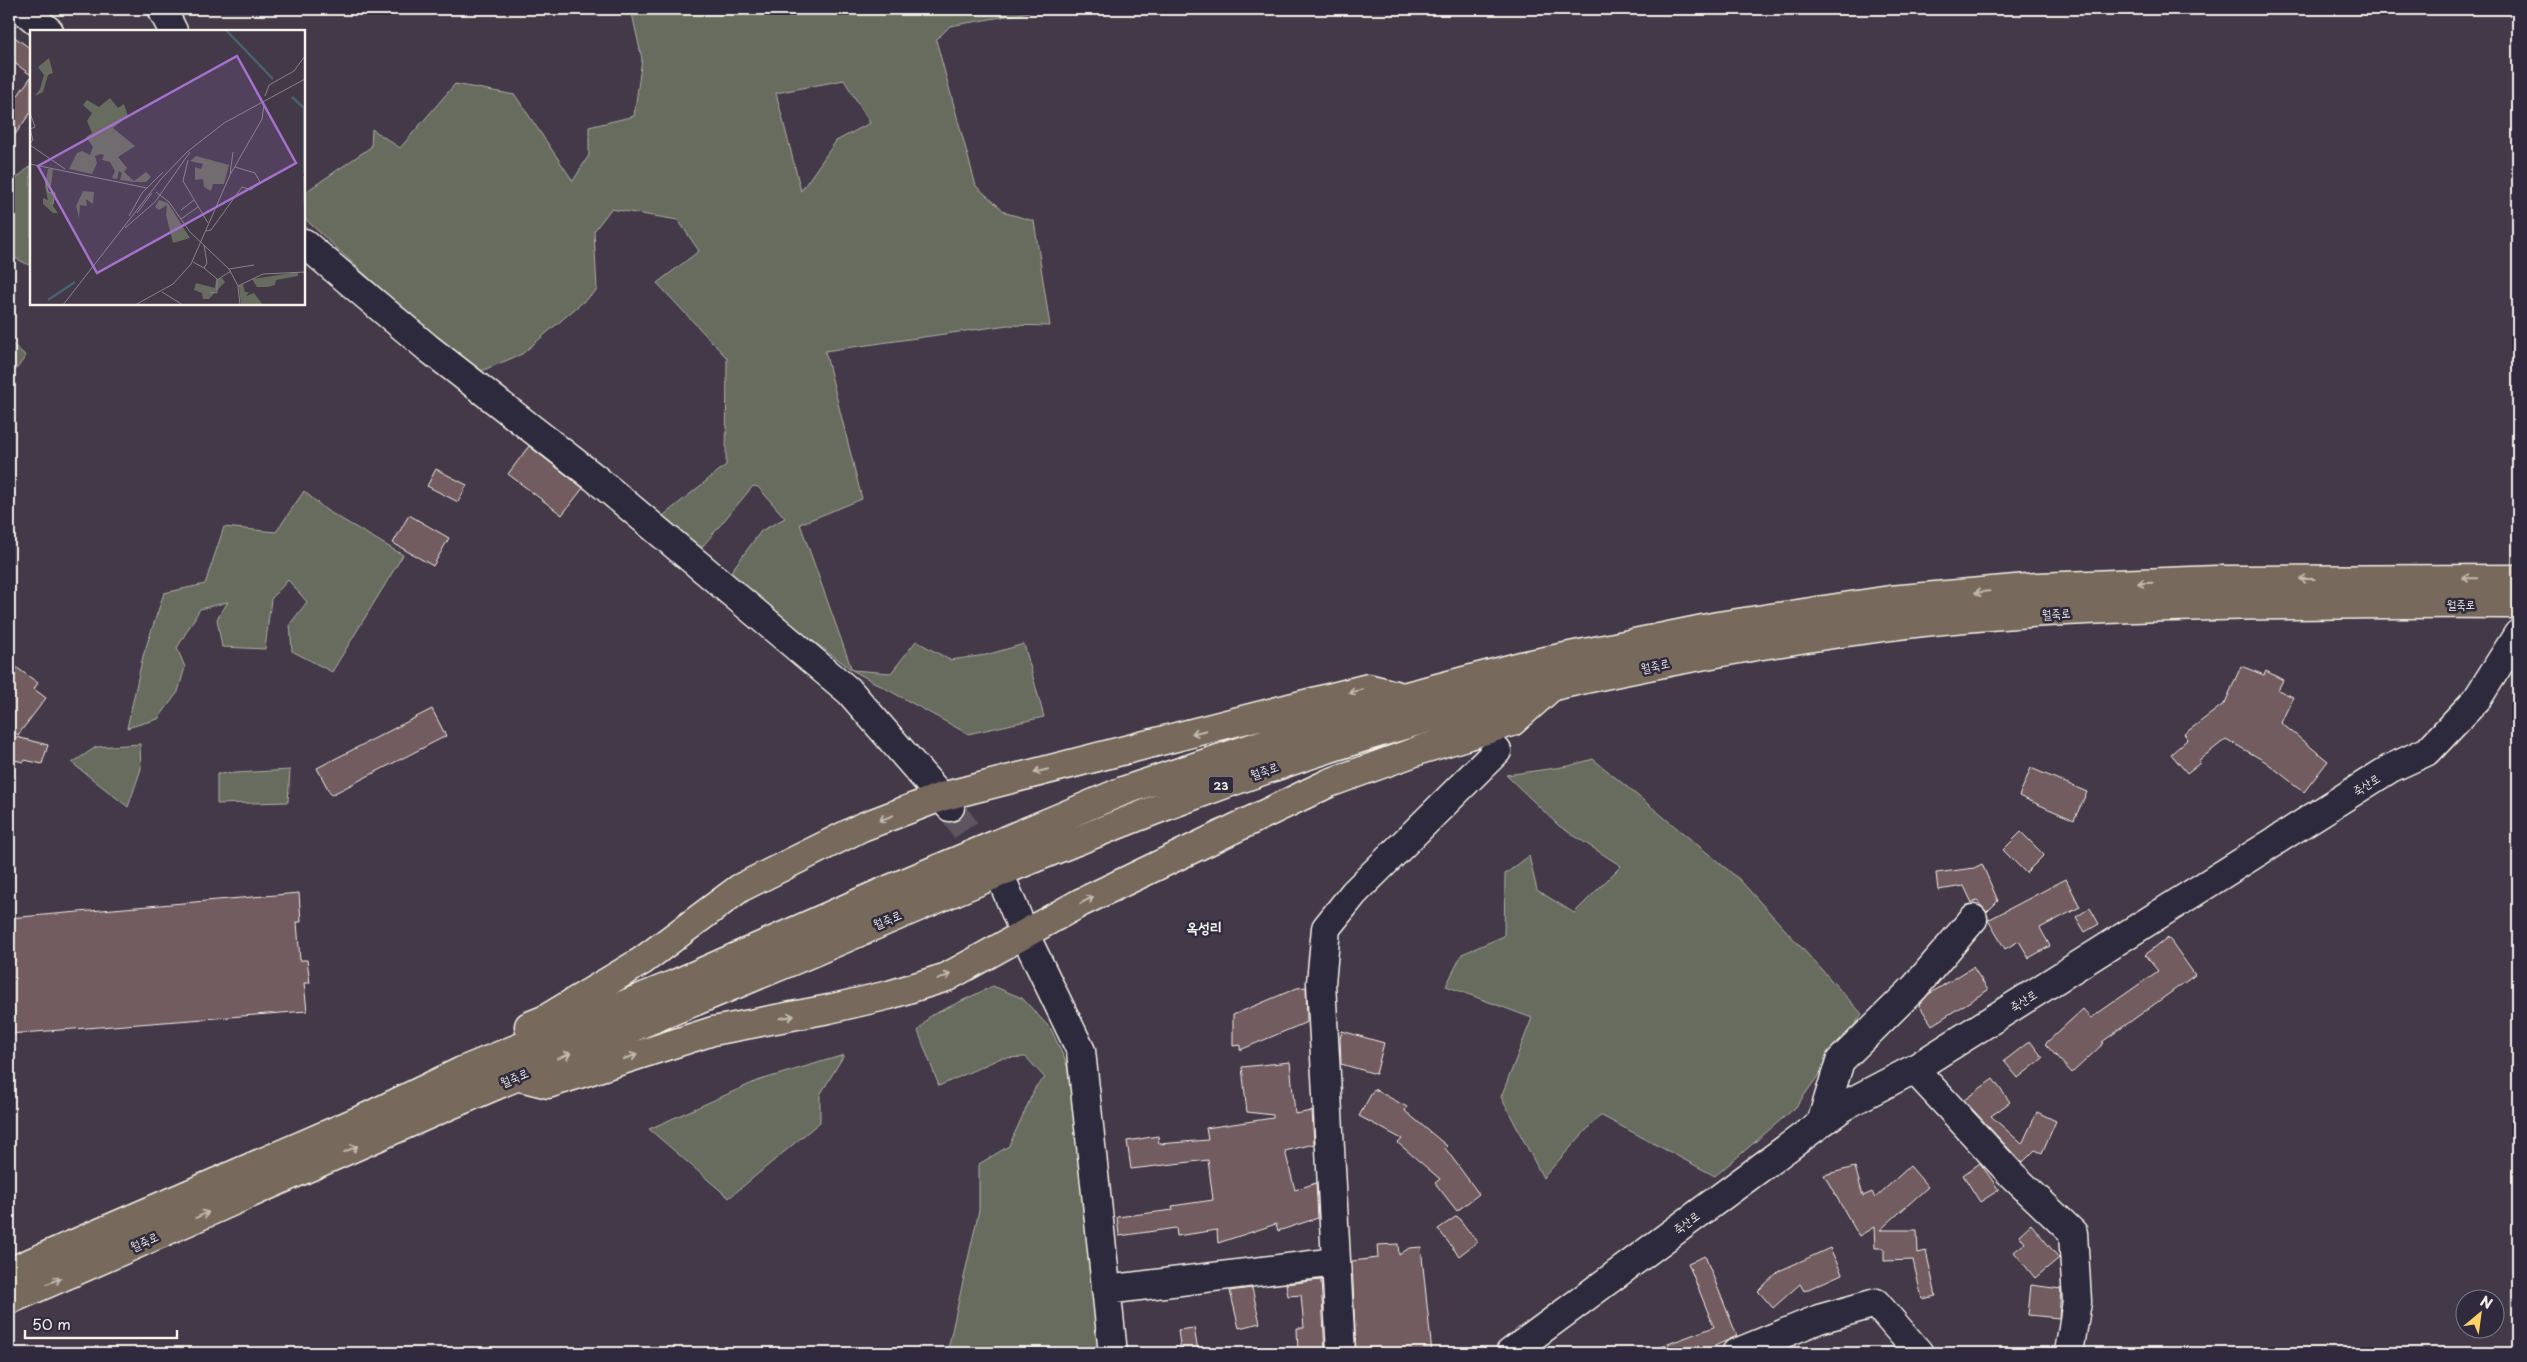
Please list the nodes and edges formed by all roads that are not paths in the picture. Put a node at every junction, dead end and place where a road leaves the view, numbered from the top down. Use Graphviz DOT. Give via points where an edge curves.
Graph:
graph roads {
  1 [pos="22,9"];
  2 [pos="162,9"];
  3 [pos="48,30"];
  4 [pos="172,30"];
  5 [pos="305,244"];
  6 [pos="2518,579"];
  7 [pos="2518,604"];
  8 [pos="2518,634"];
  9 [pos="1553,686"];
  10 [pos="1404,697"];
  11 [pos="1497,751"];
  12 [pos="946,802"];
  13 [pos="1005,887"];
  14 [pos="1973,919"];
  15 [pos="1025,935"];
  16 [pos="1914,1069"];
  17 [pos="462,1071"];
  18 [pos="516,1076"];
  19 [pos="1821,1123"];
  20 [pos="1336,1262"];
  21 [pos="9,1272"];
  22 [pos="1106,1290"];
  23 [pos="9,1300"];
  24 [pos="1112,1353"];
  25 [pos="1341,1353"];
  26 [pos="1510,1353"];
  27 [pos="1736,1353"];
  28 [pos="1919,1353"];
  29 [pos="2069,1353"];
  1 -- 3 [label="street"];
  2 -- 4 [label="street"];
  5 -- 12 [label="street" via="428,348 595,478 850,692"];
  6 -- 10 [label="main road, 월죽로 / 23, one-way" via="2216,580 2038,587 1890,600 1718,626 1521,666"];
  7 -- 9 [label="main road, 월죽로 / 23" via="2218,606 2093,610 1923,622 1709,654"];
  8 -- 16 [label="street, 죽산로" via="2477,699 2428,751 2391,768"];
  15 -- 9 [label="main road, one-way" via="1080,903 1329,783 1423,749 1512,722"];
  18 -- 9 [label="main road, 월죽로 / 23, one-way" via="968,884 1135,817 1269,767 1423,720"];
  10 -- 12 [label="main road, one-way" via="1368,688"];
  10 -- 17 [label="main road, 월죽로 / 23" via="1123,791 675,984"];
  11 -- 20 [label="street" via="1354,893 1326,928 1321,983"];
  12 -- 17 [label="main road, one-way" via="862,827 740,888 642,961 544,1020 482,1046"];
  13 -- 15 [label="street"];
  14 -- 19 [label="street" via="1915,987 1840,1061"];
  18 -- 15 [label="main road, one-way" via="548,1084 713,1031 829,1010 889,995 947,977"];
  15 -- 22 [label="street" via="1081,1051"];
  16 -- 19 [label="street, 죽산로" via="1849,1103"];
  16 -- 29 [label="street" via="2012,1175 2073,1234 2077,1301"];
  17 -- 21 [label="main road, 월죽로 / 23" via="358,1120"];
  23 -- 18 [label="main road, 월죽로 / 23, one-way"];
  19 -- 26 [label="street, 죽산로"];
  20 -- 22 [label="street"];
  20 -- 25 [label="street"];
  22 -- 24 [label="street"];
  27 -- 28 [label="street" via="1819,1319 1876,1303"];
}
